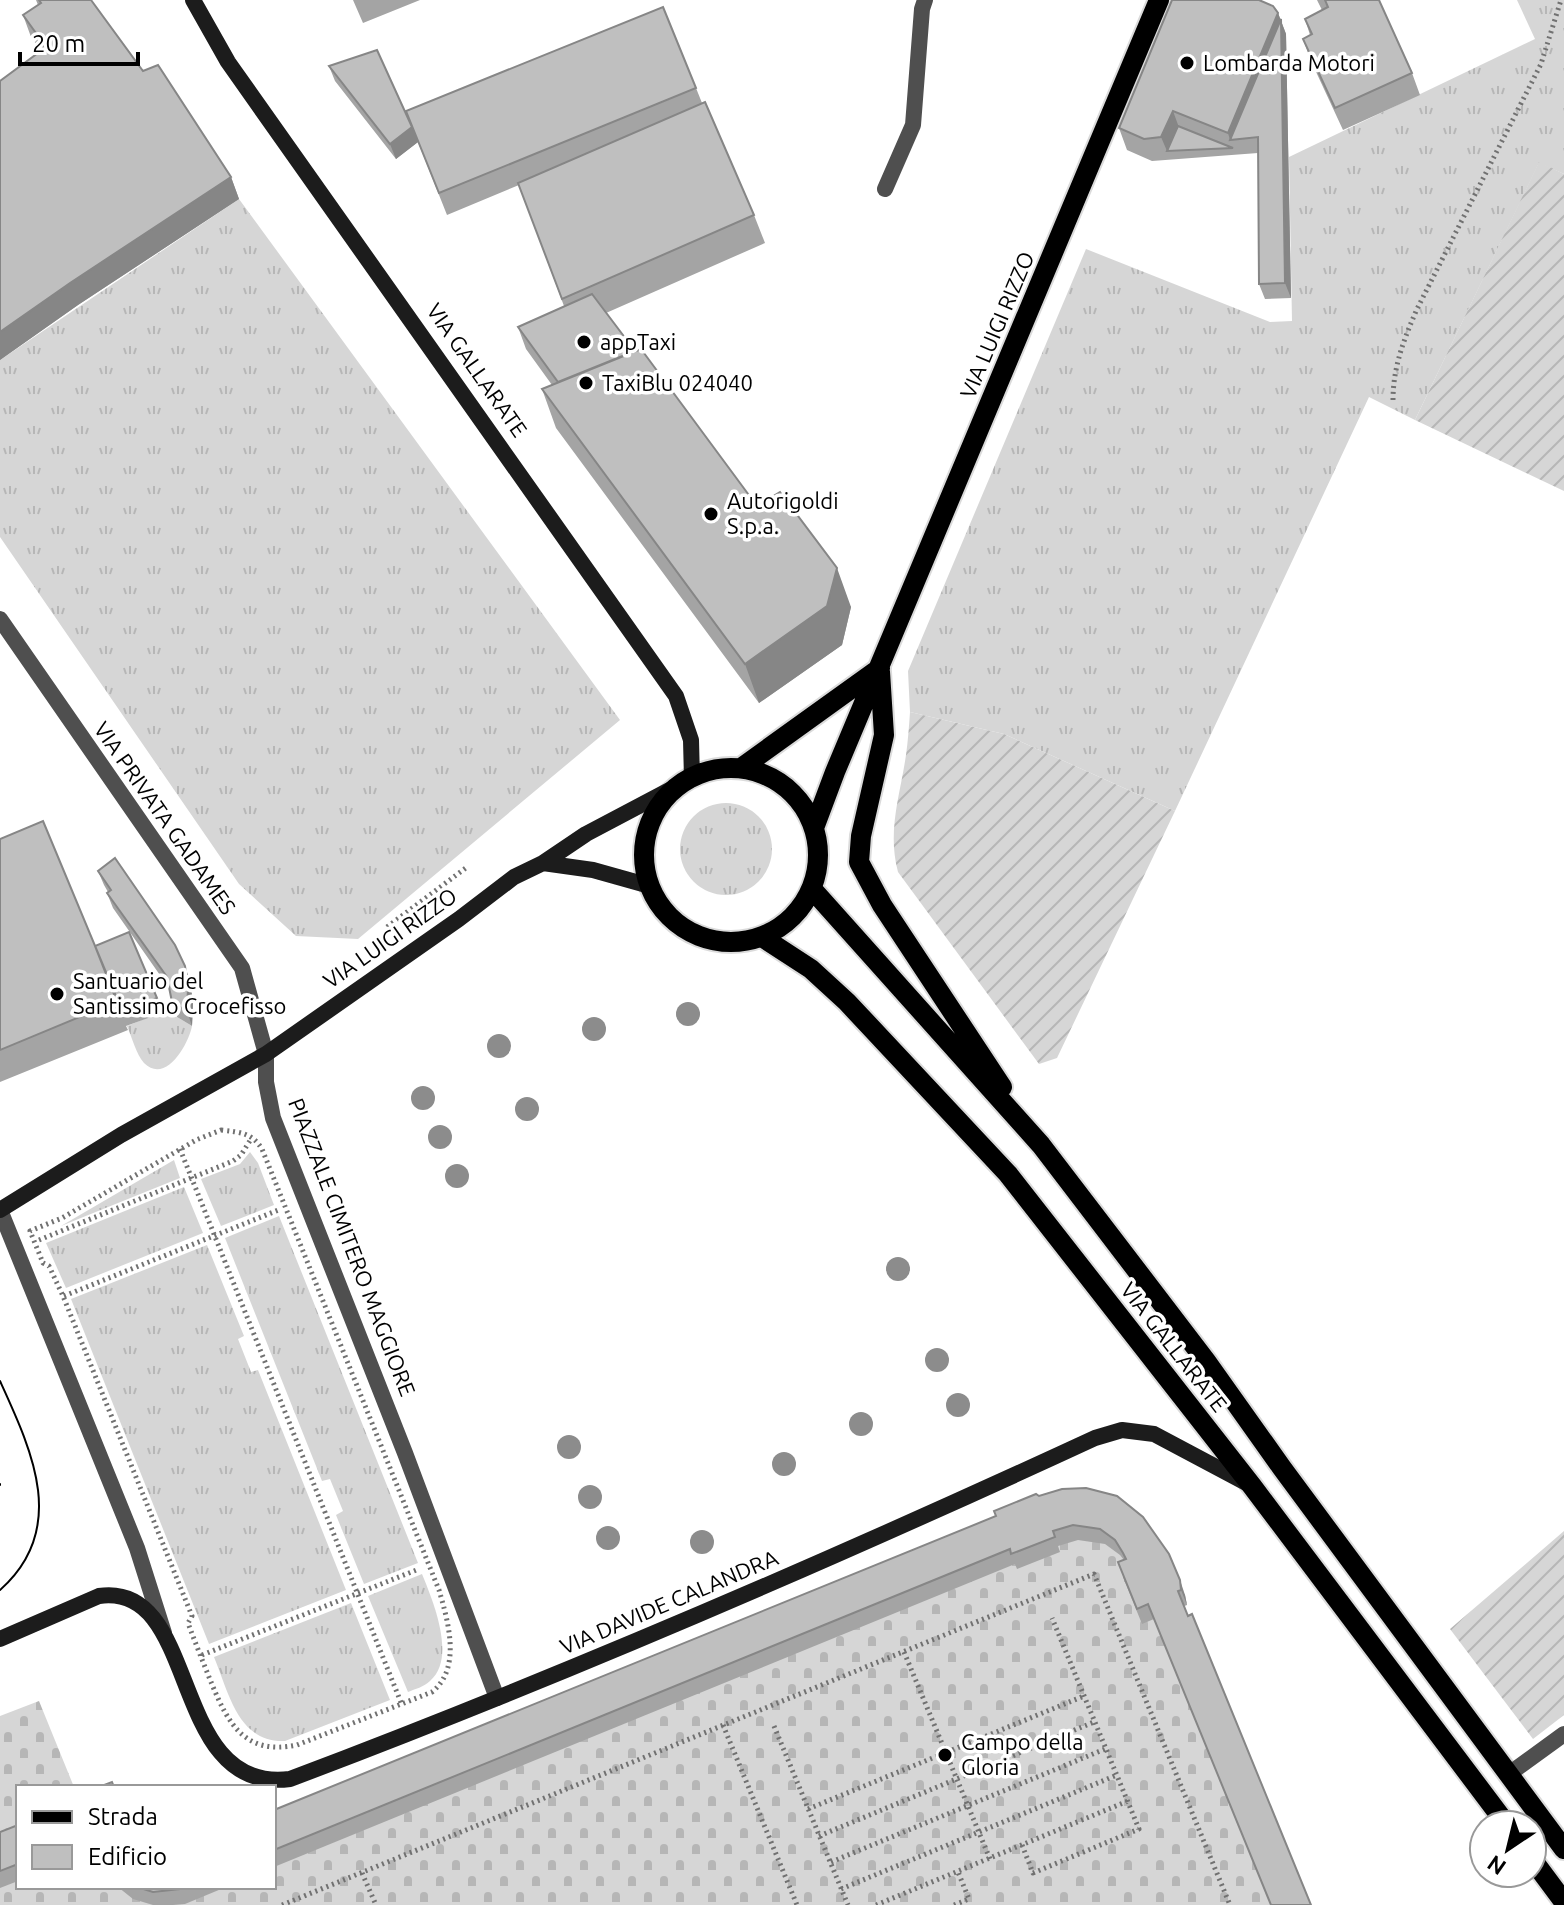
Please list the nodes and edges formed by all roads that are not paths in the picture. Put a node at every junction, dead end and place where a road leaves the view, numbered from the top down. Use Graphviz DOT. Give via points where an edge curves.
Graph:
graph roads {
  1 [pos="193,0"];
  2 [pos="925,0"];
  3 [pos="1159,0"];
  4 [pos="885,189"];
  5 [pos="0,619"];
  6 [pos="880,668"];
  7 [pos="741,768"];
  8 [pos="684,783"];
  9 [pos="814,828"];
  10 [pos="543,863"];
  11 [pos="650,886"];
  12 [pos="812,889"];
  13 [pos="762,937"];
  14 [pos="266,1054"];
  15 [pos="1041,1145"];
  16 [pos="0,1210"];
  17 [pos="1252,1486"];
  18 [pos="165,1634"];
  19 [pos="0,1639"];
  20 [pos="497,1698"];
  21 [pos="1564,1734"];
  22 [pos="1509,1774"];
  23 [pos="1495,1809"];
  24 [pos="1564,1849"];
  25 [pos="1548,1880"];
  26 [pos="1564,1902"];
  1 -- 8 [label="main road, VIA GALLARATE" via="228,62 676,696 691,740"];
  2 -- 4 [label="street" via="913,125"];
  3 -- 6 [label="main road, VIA LUIGI RIZZO"];
  5 -- 14 [label="street, VIA PRIVATA GADAMES" via="242,968"];
  6 -- 7 [label="main road"];
  6 -- 9 [label="main road, VIA LUIGI RIZZO"];
  6 -- 15 [label="main road" via="884,735 859,862"];
  7 -- 8 [label="main road" via="716,769"];
  7 -- 9 [label="main road" via="786,787"];
  8 -- 10 [label="main road, VIA LUIGI RIZZO" via="586,834"];
  8 -- 11 [label="main road" via="657,808 646,833"];
  9 -- 12 [label="main road" via="818,869"];
  10 -- 11 [label="main road"];
  10 -- 14 [label="main road, VIA LUIGI RIZZO" via="514,877"];
  11 -- 13 [label="main road" via="668,914 695,935 739,942"];
  12 -- 13 [label="main road" via="791,918"];
  12 -- 15 [label="main road, VIA GALLARATE"];
  13 -- 17 [label="main road, VIA GALLARATE" via="811,969 847,1002 1008,1174"];
  14 -- 16 [label="main road"];
  14 -- 20 [label="street, PIAZZALE CIMITERO MAGGIORE" via="273,1118"];
  15 -- 22 [label="main road, VIA GALLARATE"];
  16 -- 18 [label="street" via="137,1548"];
  17 -- 20 [label="main road, VIA DAVIDE CALANDRA" via="1154,1434 1122,1430"];
  17 -- 23 [label="main road, VIA GALLARATE"];
  18 -- 19 [label="main road" via="136,1603 112,1594"];
  18 -- 20 [label="main road, VIA DAVIDE CALANDRA" via="213,1746 239,1769 275,1781"];
  21 -- 22 [label="street"];
  22 -- 24 [label="main road, VIA GALLARATE"];
  25 -- 26 [label="main road"];
}
